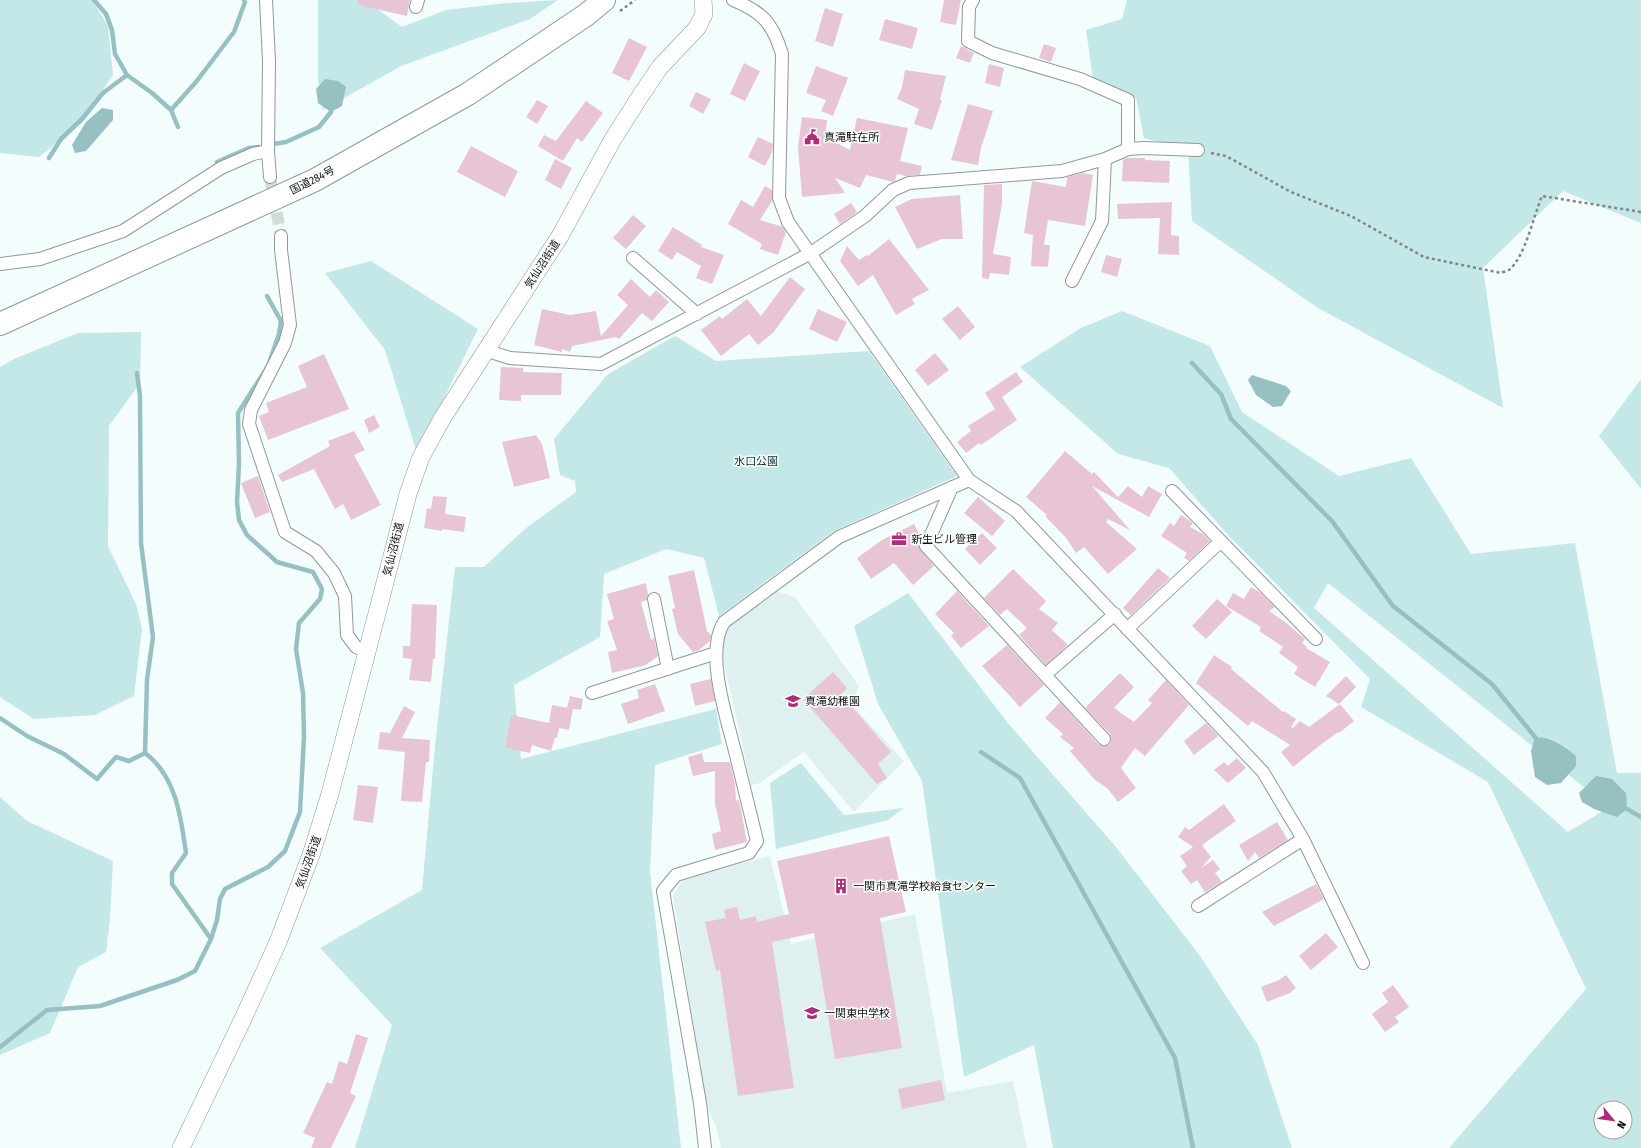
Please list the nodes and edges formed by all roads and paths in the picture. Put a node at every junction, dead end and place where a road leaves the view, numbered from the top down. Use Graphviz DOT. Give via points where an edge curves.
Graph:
graph roads {
  1 [pos="266,0"];
  2 [pos="604,0"];
  3 [pos="703,0"];
  4 [pos="733,0"];
  5 [pos="973,0"];
  6 [pos="1128,149"];
  7 [pos="268,150"];
  8 [pos="1198,150"];
  9 [pos="1105,159"];
  10 [pos="270,177"];
  11 [pos="1641,212"];
  12 [pos="281,236"];
  13 [pos="811,253"];
  14 [pos="633,258"];
  15 [pos="0,264"];
  16 [pos="1072,281"];
  17 [pos="696,314"];
  18 [pos="0,324"];
  19 [pos="486,349"];
  20 [pos="969,480"];
  21 [pos="952,487"];
  22 [pos="1172,491"];
  23 [pos="1221,541"];
  24 [pos="654,599"];
  25 [pos="1114,614"];
  26 [pos="1128,629"];
  27 [pos="1316,639"];
  28 [pos="367,652"];
  29 [pos="716,653"];
  30 [pos="668,668"];
  31 [pos="1045,675"];
  32 [pos="592,693"];
  33 [pos="1104,739"];
  34 [pos="1303,839"];
  35 [pos="1198,906"];
  36 [pos="1363,963"];
  37 [pos="181,1148"];
  38 [pos="705,1148"];
  1 -- 7 [label="street" via="269,60"];
  2 -- 18 [label="highway, 国道284号" via="586,15 468,94 314,180"];
  3 -- 19 [label="street, 気仙沼街道" via="704,14 697,28 656,72 613,139 560,236"];
  4 -- 13 [label="street" via="750,7 776,34 782,54 779,198 788,222"];
  5 -- 6 [label="street" via="969,7 968,41 992,53 1080,79 1128,100"];
  6 -- 8 [label="street"];
  6 -- 9 [label="street"];
  7 -- 10 [label="street"];
  7 -- 15 [label="street" via="221,168 123,231 40,259"];
  8 -- 11 [label="path" via="1226,156 1290,192 1352,216 1424,257 1501,273 1509,270 1517,261 1542,196"];
  9 -- 13 [label="street" via="1062,171 909,183 893,190 865,216"];
  9 -- 16 [label="street" via="1102,221"];
  12 -- 28 [label="street" via="290,325 285,343 251,410 249,424 285,532 316,551 334,573 345,596 347,635 356,647"];
  13 -- 17 [label="street"];
  13 -- 20 [label="street"];
  14 -- 17 [label="street"];
  17 -- 19 [label="street" via="601,364 510,358"];
  19 -- 28 [label="street, 気仙沼街道" via="443,417 422,457 408,494"];
  20 -- 21 [label="street"];
  20 -- 25 [label="street" via="1016,511"];
  21 -- 29 [label="street" via="839,537 724,622 719,630"];
  21 -- 31 [label="street" via="926,546"];
  22 -- 23 [label="street"];
  23 -- 26 [label="street"];
  23 -- 27 [label="street"];
  24 -- 30 [label="street"];
  25 -- 26 [label="street"];
  25 -- 31 [label="street"];
  26 -- 34 [label="street" via="1263,772"];
  28 -- 37 [label="street, 気仙沼街道" via="330,794 311,855 275,949"];
  29 -- 30 [label="street"];
  29 -- 38 [label="street" via="719,688 757,841 749,853 676,875 663,892 700,1103"];
  30 -- 32 [label="street"];
  31 -- 33 [label="street"];
  34 -- 35 [label="street"];
  34 -- 36 [label="street"];
}
